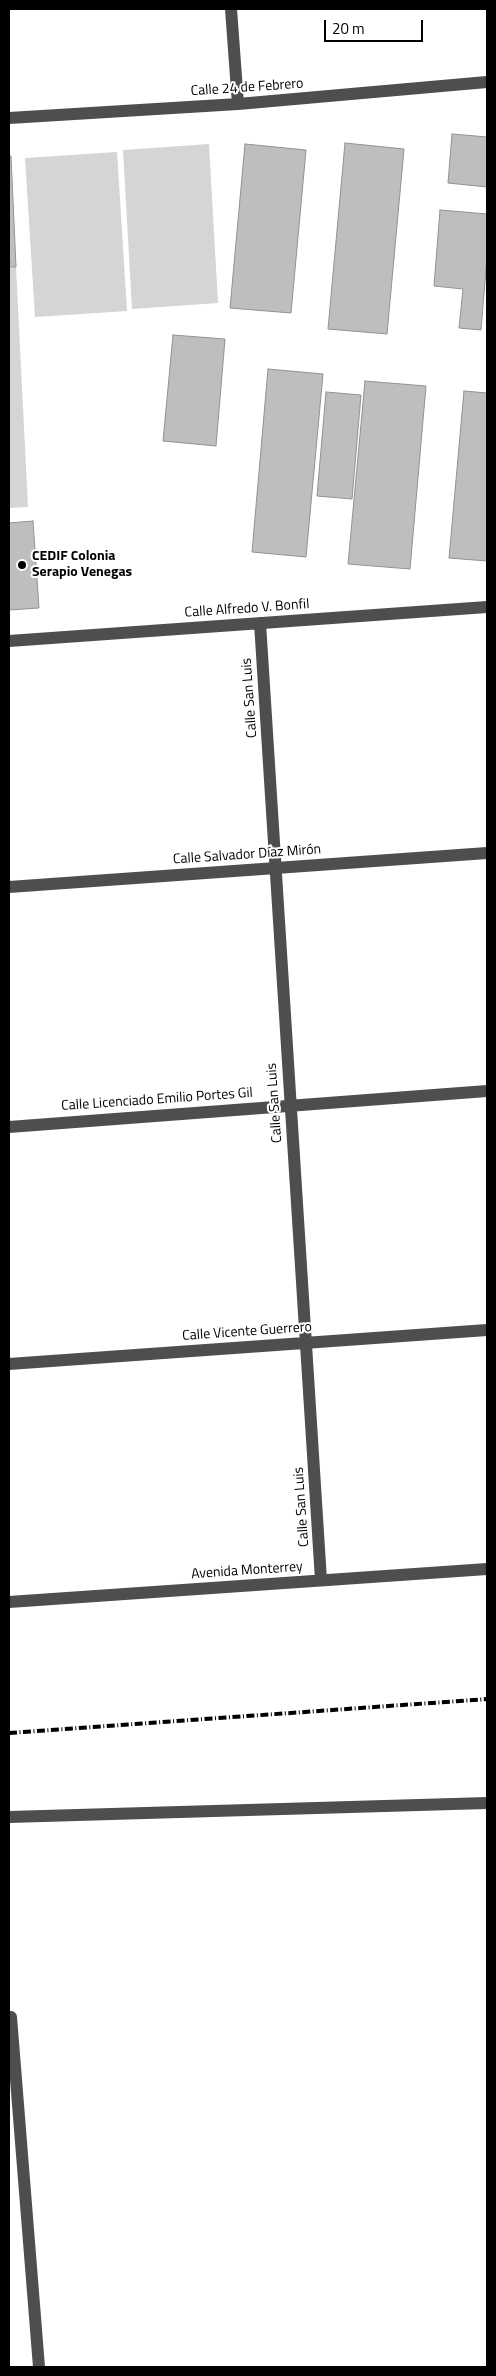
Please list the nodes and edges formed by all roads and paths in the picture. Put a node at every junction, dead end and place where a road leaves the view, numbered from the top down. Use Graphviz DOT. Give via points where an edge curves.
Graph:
graph roads {
  1 [pos="231,9"];
  2 [pos="487,82"];
  3 [pos="238,104"];
  4 [pos="9,118"];
  5 [pos="487,607"];
  6 [pos="260,623"];
  7 [pos="9,641"];
  8 [pos="487,854"];
  9 [pos="276,868"];
  10 [pos="9,888"];
  11 [pos="487,1091"];
  12 [pos="291,1105"];
  13 [pos="9,1127"];
  14 [pos="487,1330"];
  15 [pos="306,1342"];
  16 [pos="9,1364"];
  17 [pos="487,1569"];
  18 [pos="321,1580"];
  19 [pos="9,1602"];
  20 [pos="487,1803"];
  21 [pos="9,1818"];
  22 [pos="11,2017"];
  23 [pos="39,2367"];
  1 -- 3 [label="street"];
  2 -- 3 [label="street, Calle 24 de Febrero"];
  3 -- 4 [label="street, Calle 24 de Febrero"];
  5 -- 6 [label="street, Calle Alfredo V. Bonfil"];
  6 -- 7 [label="street, Calle Alfredo V. Bonfil"];
  6 -- 9 [label="street, Calle San Luis"];
  8 -- 9 [label="street, Calle Salvador Díaz Mirón"];
  9 -- 10 [label="street, Calle Salvador Díaz Mirón"];
  9 -- 12 [label="street, Calle San Luis"];
  11 -- 12 [label="street, Calle Licenciado Emilio Portes Gil"];
  12 -- 13 [label="street, Calle Licenciado Emilio Portes Gil"];
  12 -- 15 [label="street, Calle San Luis"];
  14 -- 15 [label="street, Calle Vicente Guerrero"];
  15 -- 16 [label="street, Calle Vicente Guerrero"];
  15 -- 18 [label="street, Calle San Luis"];
  17 -- 18 [label="street, Avenida Monterrey"];
  18 -- 19 [label="street, Avenida Monterrey"];
  20 -- 21 [label="street"];
  22 -- 23 [label="street"];
}
